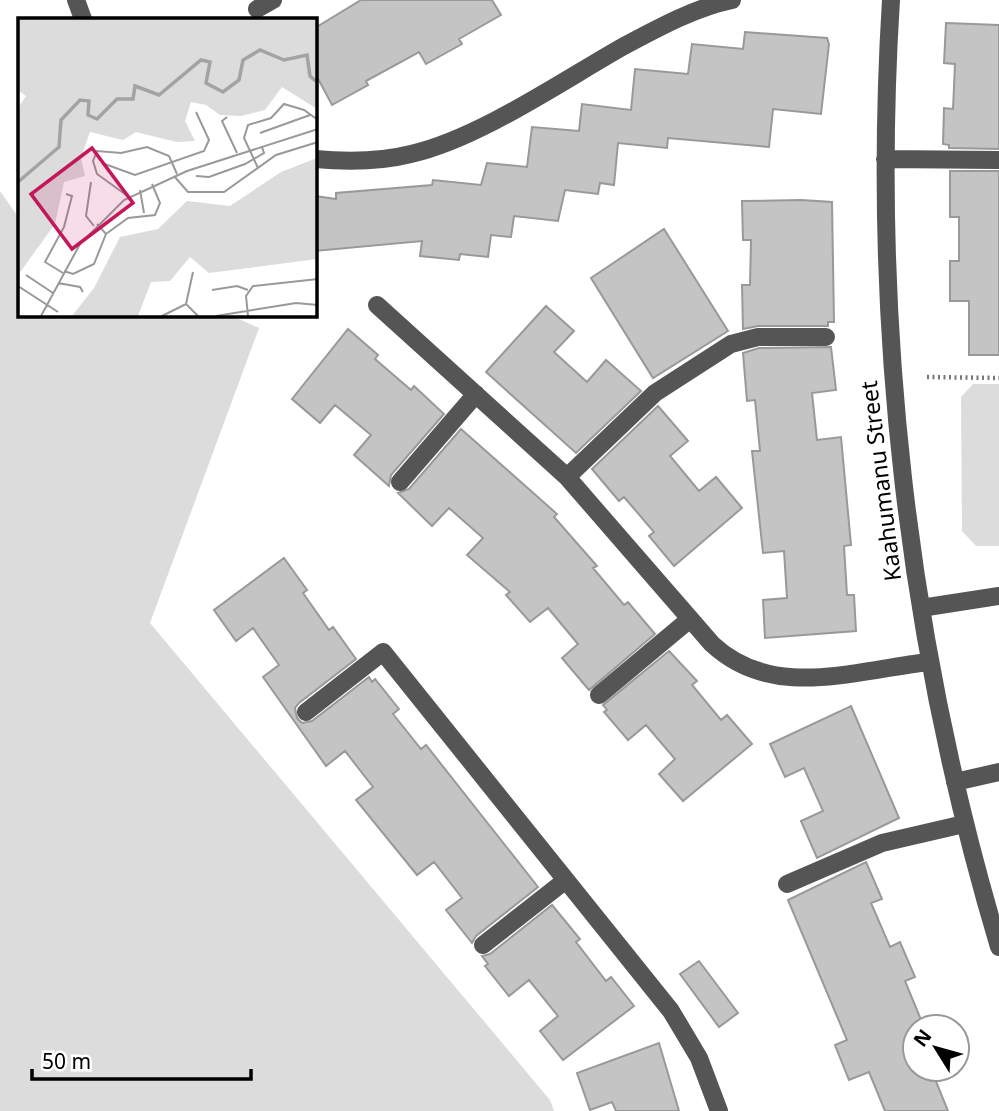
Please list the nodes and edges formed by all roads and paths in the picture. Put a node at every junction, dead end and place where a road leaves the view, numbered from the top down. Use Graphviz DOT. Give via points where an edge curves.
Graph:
graph roads {
  1 [pos="76,0"];
  2 [pos="732,0"];
  3 [pos="891,0"];
  4 [pos="83,18"];
  5 [pos="317,159"];
  6 [pos="885,159"];
  7 [pos="999,160"];
  8 [pos="377,304"];
  9 [pos="826,337"];
  10 [pos="927,377"];
  11 [pos="999,377"];
  12 [pos="477,394"];
  13 [pos="567,477"];
  14 [pos="400,482"];
  15 [pos="999,596"];
  16 [pos="920,608"];
  17 [pos="690,619"];
  18 [pos="929,662"];
  19 [pos="599,695"];
  20 [pos="306,712"];
  21 [pos="999,772"];
  22 [pos="955,782"];
  23 [pos="964,824"];
  24 [pos="566,880"];
  25 [pos="787,884"];
  26 [pos="483,945"];
  27 [pos="999,947"];
  28 [pos="719,1111"];
  1 -- 4 [label="street"];
  2 -- 5 [label="street" via="694,11 647,34 443,144 378,160"];
  3 -- 6 [label="street, Kaahumanu Street"];
  6 -- 7 [label="street"];
  6 -- 16 [label="street, Kaahumanu Street" via="893,384"];
  8 -- 12 [label="street"];
  9 -- 13 [label="street" via="758,337 731,344 655,393"];
  10 -- 11 [label="path"];
  12 -- 13 [label="street"];
  12 -- 14 [label="street"];
  13 -- 17 [label="street"];
  15 -- 16 [label="street"];
  16 -- 18 [label="street, Kaahumanu Street"];
  17 -- 18 [label="street" via="732,660 777,677 798,679"];
  17 -- 19 [label="street"];
  18 -- 22 [label="street, Kaahumanu Street"];
  20 -- 24 [label="street" via="383,652"];
  21 -- 22 [label="street"];
  22 -- 23 [label="street, Kaahumanu Street"];
  23 -- 25 [label="street" via="882,843"];
  23 -- 27 [label="street, Kaahumanu Street"];
  24 -- 26 [label="street"];
  24 -- 28 [label="street" via="687,1034"];
}
